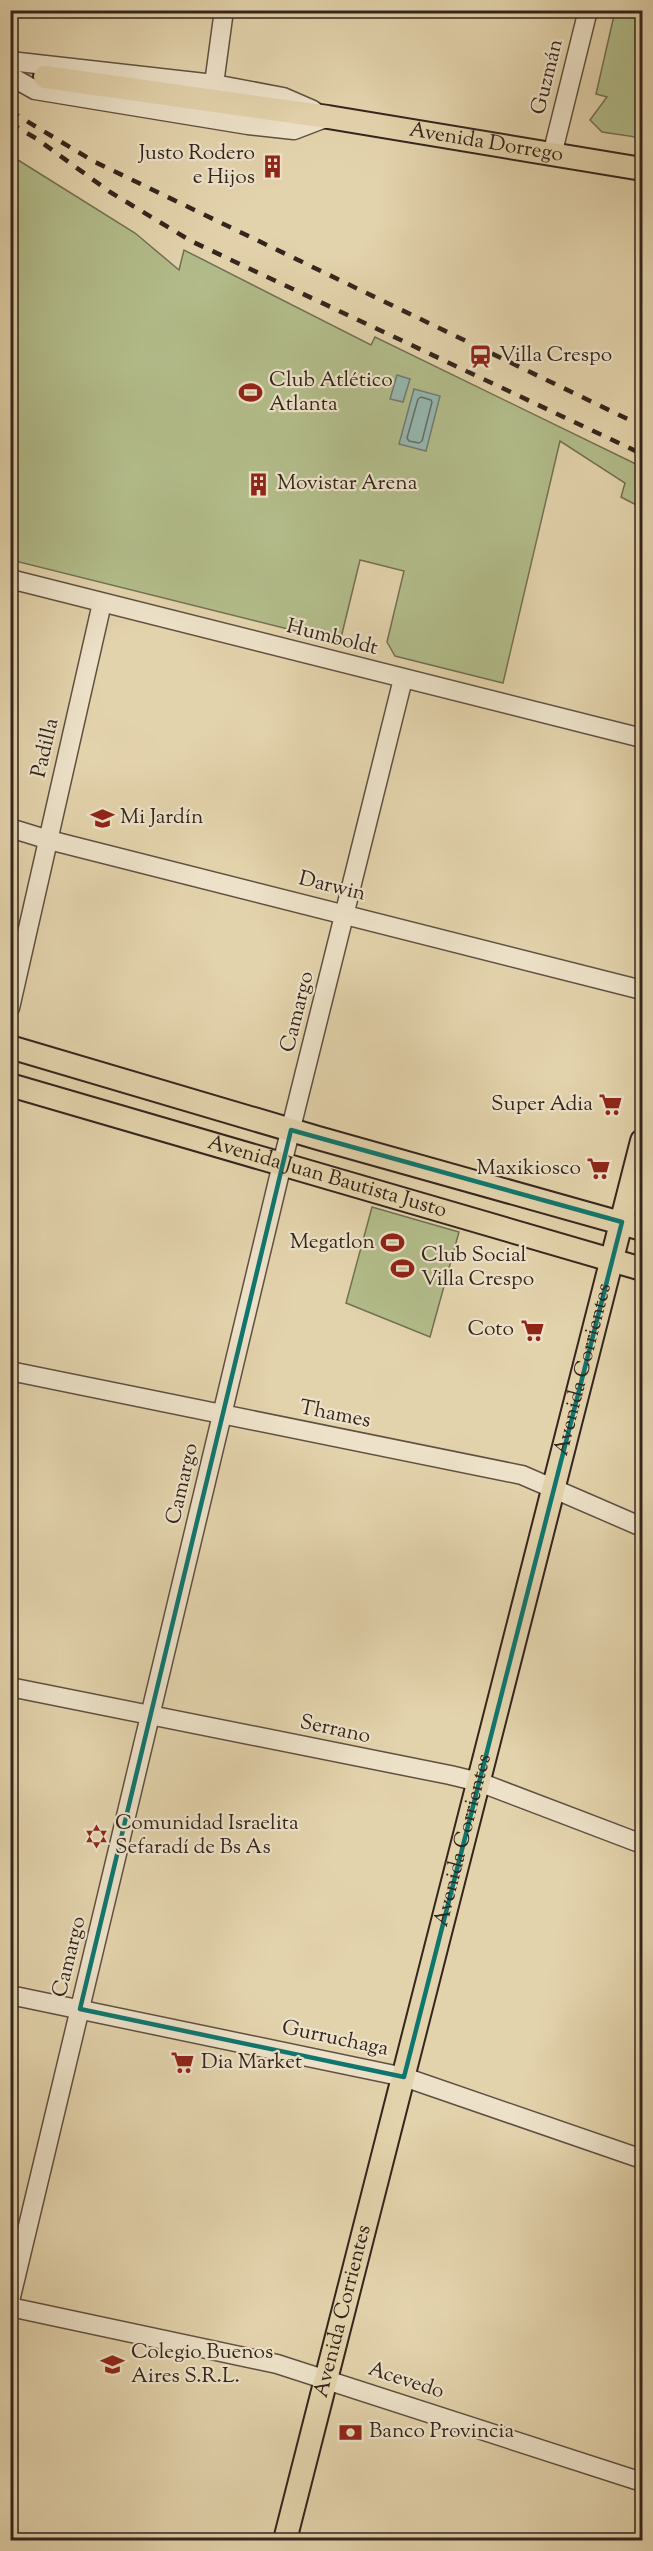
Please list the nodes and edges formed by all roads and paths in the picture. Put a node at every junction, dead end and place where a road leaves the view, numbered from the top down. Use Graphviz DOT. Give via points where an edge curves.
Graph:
graph roads {
  1 [pos="224,10"];
  2 [pos="588,10"];
  3 [pos="10,61"];
  4 [pos="10,76"];
  5 [pos="40,77"];
  6 [pos="214,84"];
  7 [pos="328,117"];
  8 [pos="552,155"];
  9 [pos="642,169"];
  10 [pos="10,579"];
  11 [pos="102,603"];
  12 [pos="403,679"];
  13 [pos="642,738"];
  14 [pos="10,828"];
  15 [pos="49,840"];
  16 [pos="346,914"];
  17 [pos="642,990"];
  18 [pos="10,1008"];
  19 [pos="10,1047"];
  20 [pos="10,1085"];
  21 [pos="291,1130"];
  22 [pos="642,1141"];
  23 [pos="282,1164"];
  24 [pos="632,1226"];
  25 [pos="611,1260"];
  26 [pos="642,1269"];
  27 [pos="10,1371"];
  28 [pos="222,1416"];
  29 [pos="552,1488"];
  30 [pos="642,1527"];
  31 [pos="10,1687"];
  32 [pos="152,1715"];
  33 [pos="479,1782"];
  34 [pos="642,1844"];
  35 [pos="10,1995"];
  36 [pos="80,2009"];
  37 [pos="404,2077"];
  38 [pos="642,2159"];
  39 [pos="10,2301"];
  40 [pos="10,2307"];
  41 [pos="327,2379"];
  42 [pos="642,2481"];
  43 [pos="285,2541"];
  1 -- 6 [label="street"];
  2 -- 8 [label="street, Guzmán"];
  3 -- 5 [label="street, Avenida Dorrego"];
  4 -- 5 [label="street, Avenida Dorrego"];
  5 -- 6 [label="street, Avenida Dorrego"];
  5 -- 7 [label="main road, Avenida Dorrego"];
  6 -- 7 [label="street, Avenida Dorrego" via="283,97"];
  7 -- 8 [label="main road, Avenida Dorrego"];
  8 -- 9 [label="main road, Avenida Dorrego"];
  10 -- 11 [label="street, Humboldt"];
  11 -- 12 [label="street, Humboldt"];
  11 -- 15 [label="street, Padilla"];
  12 -- 13 [label="street, Humboldt"];
  12 -- 16 [label="street, Camargo"];
  14 -- 15 [label="street, Darwin"];
  15 -- 16 [label="street, Darwin"];
  15 -- 18 [label="street, Padilla"];
  16 -- 17 [label="street, Darwin"];
  16 -- 21 [label="street, Camargo"];
  19 -- 21 [label="main road, Avenida Juan Bautista Justo"];
  20 -- 23 [label="main road, Avenida Juan Bautista Justo"];
  21 -- 23 [label="street, Camargo"];
  21 -- 24 [label="main road, Avenida Juan Bautista Justo"];
  22 -- 24 [label="main road, Avenida Corrientes"];
  23 -- 25 [label="main road, Avenida Juan Bautista Justo"];
  23 -- 28 [label="street, Camargo"];
  24 -- 25 [label="main road, Avenida Corrientes"];
  25 -- 26 [label="main road, Avenida Juan Bautista Justo"];
  25 -- 29 [label="main road, Avenida Corrientes"];
  27 -- 28 [label="street, Thames"];
  28 -- 29 [label="street, Thames" via="522,1476"];
  28 -- 32 [label="street, Camargo"];
  29 -- 30 [label="street, Thames"];
  29 -- 33 [label="main road, Avenida Corrientes"];
  31 -- 32 [label="street, Serrano"];
  32 -- 33 [label="street, Serrano"];
  32 -- 36 [label="street, Camargo"];
  33 -- 34 [label="street, Serrano"];
  33 -- 37 [label="main road, Avenida Corrientes"];
  35 -- 36 [label="street, Gurruchaga"];
  36 -- 37 [label="street, Gurruchaga"];
  36 -- 39 [label="street, Camargo"];
  37 -- 38 [label="street, Gurruchaga"];
  37 -- 41 [label="main road, Avenida Corrientes"];
  40 -- 41 [label="street, Acevedo" via="277,2364"];
  41 -- 42 [label="street, Acevedo"];
  41 -- 43 [label="main road, Avenida Corrientes"];
}
